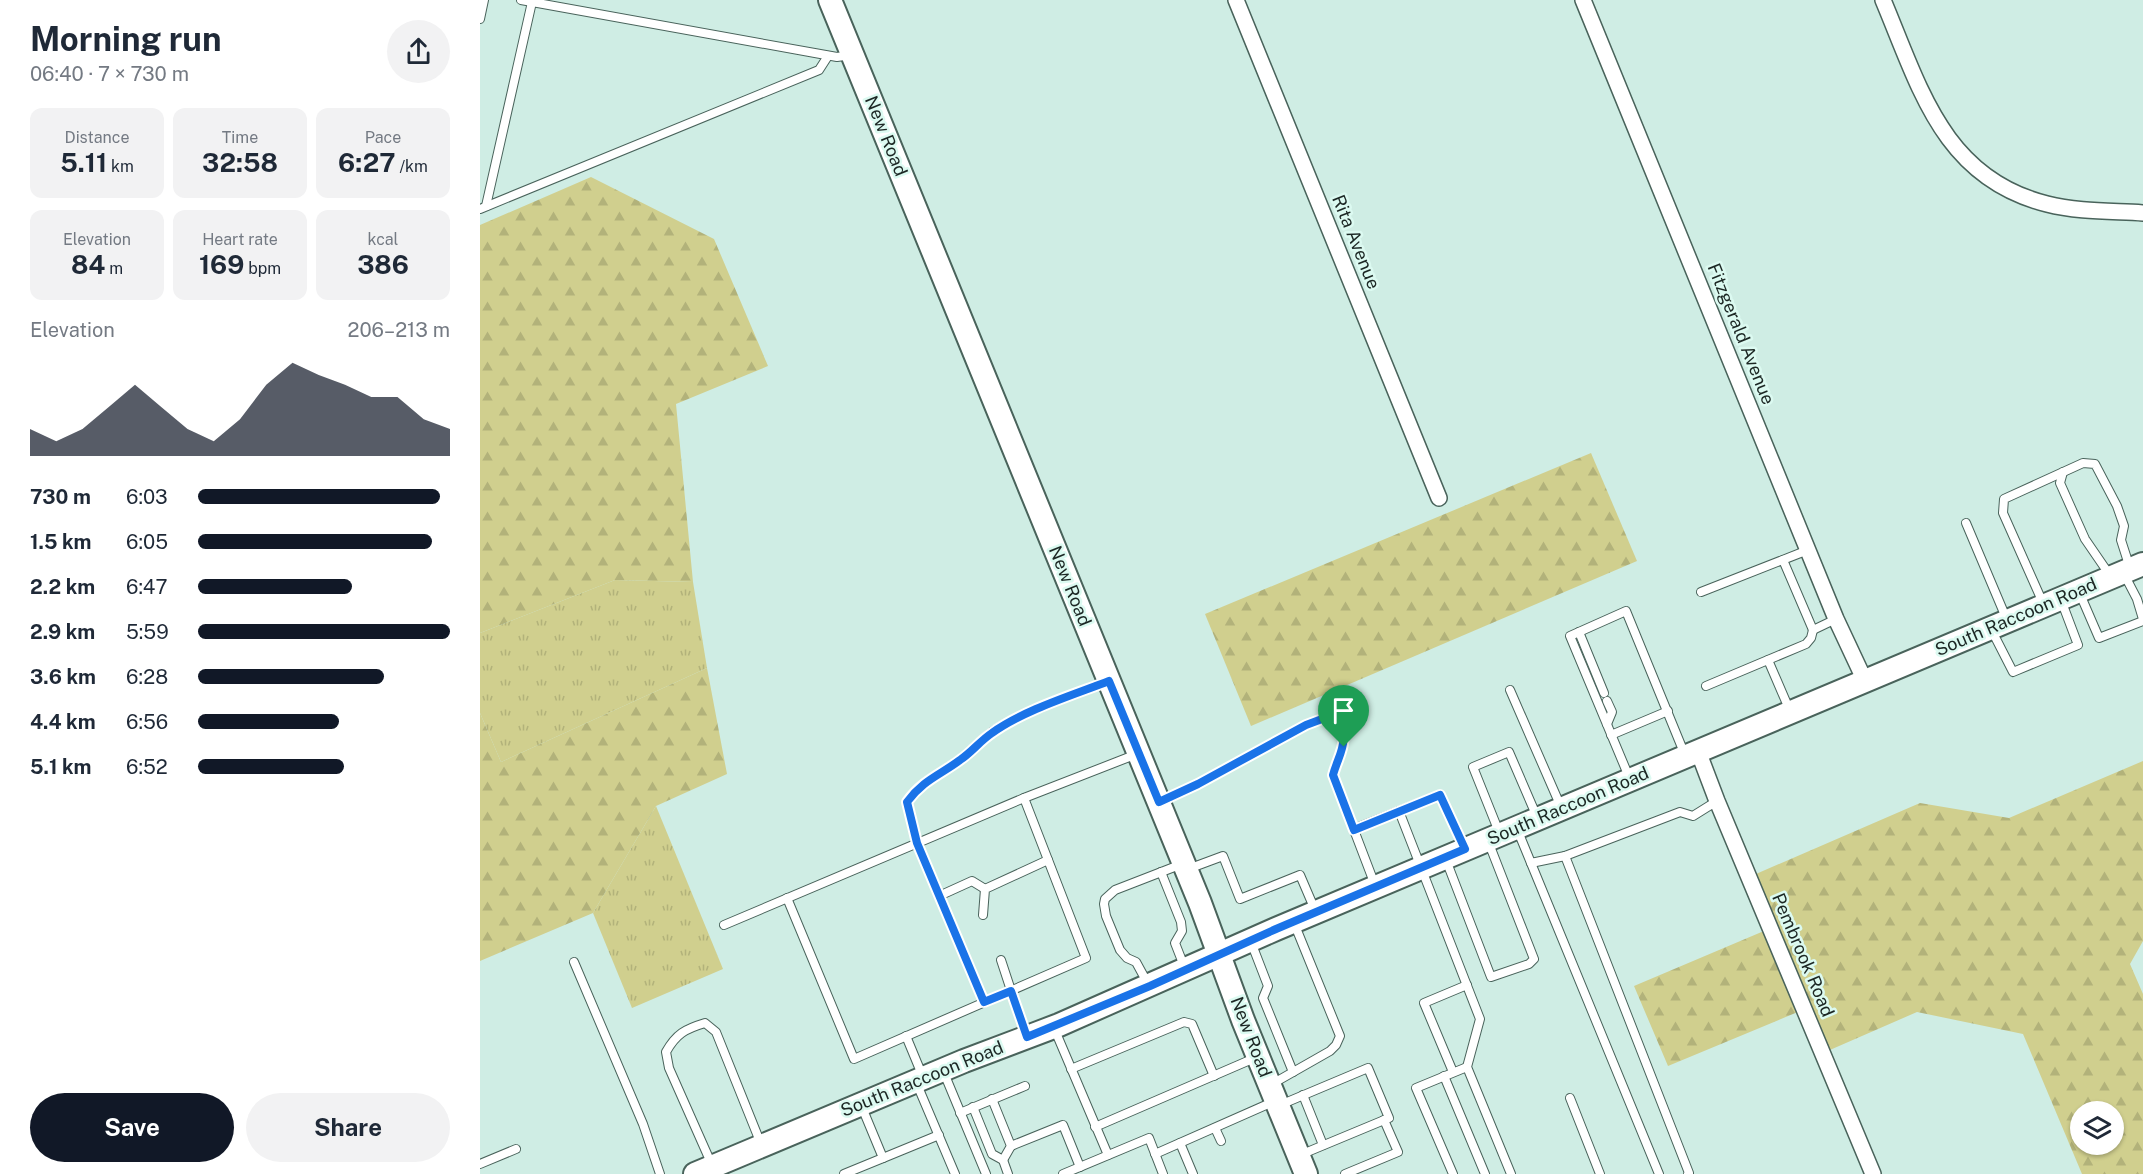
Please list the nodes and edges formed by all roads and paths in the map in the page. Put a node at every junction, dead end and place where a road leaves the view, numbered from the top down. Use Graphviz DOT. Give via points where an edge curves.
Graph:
graph roads {
  1 [pos="484,0"];
  2 [pos="521,0"];
  3 [pos="830,0"];
  4 [pos="1236,0"];
  5 [pos="1583,0"];
  6 [pos="1883,0"];
  7 [pos="532,2"];
  8 [pos="546,2"];
  9 [pos="480,19"];
  10 [pos="853,55"];
  11 [pos="828,56"];
  12 [pos="483,208"];
  13 [pos="2143,213"];
  14 [pos="2063,472"];
  15 [pos="1439,498"];
  16 [pos="1966,523"];
  17 [pos="1808,550"];
  18 [pos="1783,560"];
  19 [pos="2127,571"];
  20 [pos="1701,592"];
  21 [pos="2061,599"];
  22 [pos="1836,619"];
  23 [pos="2143,620"];
  24 [pos="1999,625"];
  25 [pos="1813,630"];
  26 [pos="1579,632"];
  27 [pos="1768,660"];
  28 [pos="1109,681"];
  29 [pos="1864,681"];
  30 [pos="1706,686"];
  31 [pos="1510,690"];
  32 [pos="1668,711"];
  33 [pos="1790,712"];
  34 [pos="1607,724"];
  35 [pos="1611,735"];
  36 [pos="1139,753"];
  37 [pos="1692,754"];
  38 [pos="1631,779"];
  39 [pos="1024,798"];
  40 [pos="1717,801"];
  41 [pos="1159,802"];
  42 [pos="1562,809"];
  43 [pos="1399,812"];
  44 [pos="1538,819"];
  45 [pos="1354,830"];
  46 [pos="1501,834"];
  47 [pos="917,843"];
  48 [pos="1455,853"];
  49 [pos="1565,856"];
  50 [pos="1048,860"];
  51 [pos="1531,863"];
  52 [pos="1185,866"];
  53 [pos="1421,867"];
  54 [pos="1161,872"];
  55 [pos="1376,887"];
  56 [pos="985,889"];
  57 [pos="939,896"];
  58 [pos="787,898"];
  59 [pos="1316,912"];
  60 [pos="983,915"];
  61 [pos="1293,921"];
  62 [pos="724,925"];
  63 [pos="1250,940"];
  64 [pos="1219,954"];
  65 [pos="1001,960"];
  66 [pos="574,963"];
  67 [pos="1186,970"];
  68 [pos="1467,985"];
  69 [pos="1150,986"];
  70 [pos="1011,991"];
  71 [pos="984,1002"];
  72 [pos="1053,1027"];
  73 [pos="906,1036"];
  74 [pos="1027,1037"];
  75 [pos="1258,1057"];
  76 [pos="1467,1067"];
  77 [pos="1071,1069"];
  78 [pos="1293,1072"];
  79 [pos="1453,1072"];
  80 [pos="927,1076"];
  81 [pos="1214,1076"];
  82 [pos="1444,1076"];
  83 [pos="1024,1086"];
  84 [pos="1316,1090"];
  85 [pos="1303,1095"];
  86 [pos="1274,1097"];
  87 [pos="1570,1098"];
  88 [pos="992,1100"];
  89 [pos="860,1104"];
  90 [pos="973,1107"];
  91 [pos="960,1113"];
  92 [pos="1384,1120"];
  93 [pos="1095,1127"];
  94 [pos="1215,1128"];
  95 [pos="939,1135"];
  96 [pos="1221,1141"];
  97 [pos="1332,1142"];
  98 [pos="1180,1143"];
  99 [pos="1323,1145"];
  100 [pos="762,1146"];
  101 [pos="1011,1146"];
  102 [pos="516,1149"];
  103 [pos="1155,1154"];
  104 [pos="1108,1155"];
  105 [pos="883,1158"];
  106 [pos="1003,1160"];
  107 [pos="480,1164"];
  108 [pos="1302,1165"];
  109 [pos="1080,1167"];
  110 [pos="707,1171"];
  111 [pos="660,1174"];
  112 [pos="844,1174"];
  113 [pos="955,1174"];
  114 [pos="986,1174"];
  115 [pos="1008,1174"];
  116 [pos="1063,1174"];
  117 [pos="1163,1174"];
  118 [pos="1193,1174"];
  119 [pos="1345,1174"];
  120 [pos="1453,1174"];
  121 [pos="1485,1174"];
  122 [pos="1511,1174"];
  123 [pos="1600,1174"];
  124 [pos="1659,1174"];
  125 [pos="1688,1174"];
  126 [pos="1873,1174"];
  1 -- 9 [label="lane"];
  2 -- 7 [label="lane"];
  3 -- 10 [label="street, New Road"];
  4 -- 15 [label="street, Rita Avenue"];
  5 -- 17 [label="street, Fitzgerald Avenue"];
  6 -- 13 [label="street" via="1934,118 1972,165 2010,190 2048,205"];
  7 -- 8 [label="lane"];
  7 -- 12 [label="lane"];
  8 -- 11 [label="lane"];
  10 -- 11 [label="lane"];
  10 -- 28 [label="street, New Road"];
  11 -- 12 [label="lane" via="819,70"];
  14 -- 19 [label="lane" via="2060,483 2085,539"];
  14 -- 19 [label="lane" via="2083,463 2095,464 2124,526 2121,540"];
  14 -- 21 [label="lane" via="2004,499 2003,513"];
  16 -- 24 [label="lane"];
  17 -- 18 [label="lane"];
  17 -- 22 [label="street, Fitzgerald Avenue"];
  18 -- 20 [label="lane"];
  18 -- 25 [label="lane"];
  19 -- 21 [label="street, South Raccoon Road"];
  19 -- 23 [label="lane"];
  21 -- 23 [label="lane" via="2099,638"];
  21 -- 24 [label="street, South Raccoon Road"];
  21 -- 24 [label="lane" via="2078,645 2013,672"];
  22 -- 25 [label="lane"];
  22 -- 29 [label="street, Fitzgerald Avenue"];
  24 -- 29 [label="street, South Raccoon Road"];
  25 -- 27 [label="lane" via="1806,644"];
  26 -- 32 [label="lane" via="1626,611"];
  26 -- 34 [label="lane" via="1612,712"];
  26 -- 34 [label="lane" via="1570,636"];
  27 -- 30 [label="lane"];
  27 -- 33 [label="lane"];
  28 -- 36 [label="street, New Road"];
  28 -- 47 [label="lane" via="1046,705 993,732 964,758 916,788 907,802"];
  29 -- 33 [label="street, South Raccoon Road"];
  31 -- 42 [label="lane"];
  32 -- 35 [label="lane"];
  32 -- 37 [label="lane"];
  33 -- 37 [label="street, South Raccoon Road"];
  34 -- 35 [label="lane"];
  35 -- 38 [label="lane"];
  36 -- 39 [label="lane"];
  36 -- 41 [label="street, New Road"];
  37 -- 38 [label="street, South Raccoon Road"];
  37 -- 40 [label="street, Pembrook Road"];
  38 -- 42 [label="street, South Raccoon Road"];
  39 -- 47 [label="lane"];
  39 -- 50 [label="lane"];
  40 -- 49 [label="lane" via="1692,816 1680,812"];
  40 -- 126 [label="street, Pembrook Road"];
  41 -- 45 [label="lane" via="1306,725 1335,719 1343,729 1344,747 1333,775"];
  41 -- 52 [label="street, New Road"];
  42 -- 44 [label="street, South Raccoon Road"];
  43 -- 45 [label="lane"];
  43 -- 48 [label="lane" via="1440,795"];
  43 -- 53 [label="lane"];
  44 -- 46 [label="street, South Raccoon Road"];
  44 -- 46 [label="lane" via="1509,752 1473,767"];
  45 -- 55 [label="lane"];
  46 -- 48 [label="street, South Raccoon Road"];
  46 -- 48 [label="lane" via="1534,959 1529,964 1491,977"];
  46 -- 51 [label="lane"];
  47 -- 57 [label="lane"];
  47 -- 58 [label="lane"];
  48 -- 53 [label="street, South Raccoon Road"];
  49 -- 51 [label="lane"];
  49 -- 125 [label="lane"];
  50 -- 56 [label="lane"];
  50 -- 70 [label="lane" via="1086,958"];
  51 -- 124 [label="lane"];
  52 -- 54 [label="lane"];
  52 -- 59 [label="lane" via="1223,856 1240,899 1300,875"];
  52 -- 64 [label="street, New Road"];
  53 -- 55 [label="street, South Raccoon Road"];
  53 -- 68 [label="lane"];
  54 -- 67 [label="lane" via="1180,922 1182,931 1175,943"];
  54 -- 69 [label="lane" via="1115,890 1104,904 1120,950 1136,962"];
  55 -- 59 [label="street, South Raccoon Road"];
  56 -- 57 [label="lane" via="972,881"];
  56 -- 60 [label="lane"];
  57 -- 71 [label="lane"];
  58 -- 62 [label="lane"];
  58 -- 73 [label="lane" via="854,1059"];
  59 -- 61 [label="street, South Raccoon Road"];
  61 -- 63 [label="street, South Raccoon Road"];
  61 -- 78 [label="lane" via="1340,1036 1330,1051"];
  63 -- 64 [label="street, South Raccoon Road"];
  63 -- 78 [label="lane" via="1268,986 1263,998"];
  64 -- 67 [label="street, South Raccoon Road"];
  64 -- 75 [label="street, New Road"];
  65 -- 70 [label="lane"];
  66 -- 111 [label="lane" via="643,1124"];
  67 -- 69 [label="street, South Raccoon Road"];
  68 -- 76 [label="lane" via="1480,1019"];
  68 -- 79 [label="lane" via="1424,1003"];
  69 -- 72 [label="street, South Raccoon Road"];
  70 -- 71 [label="lane"];
  70 -- 74 [label="lane"];
  71 -- 73 [label="lane"];
  72 -- 74 [label="street, South Raccoon Road"];
  72 -- 77 [label="lane"];
  73 -- 80 [label="lane"];
  74 -- 80 [label="street, South Raccoon Road"];
  75 -- 81 [label="lane"];
  75 -- 86 [label="street, New Road"];
  76 -- 79 [label="lane"];
  76 -- 122 [label="lane"];
  77 -- 81 [label="lane" via="1184,1022 1192,1024"];
  77 -- 93 [label="lane"];
  78 -- 86 [label="lane"];
  79 -- 82 [label="lane"];
  80 -- 89 [label="street, South Raccoon Road"];
  80 -- 91 [label="lane"];
  80 -- 95 [label="lane"];
  81 -- 93 [label="lane"];
  82 -- 120 [label="lane" via="1416,1088"];
  82 -- 121 [label="lane"];
  83 -- 88 [label="lane"];
  84 -- 85 [label="lane"];
  84 -- 92 [label="lane" via="1368,1068 1389,1118"];
  84 -- 97 [label="lane" via="1322,1092 1366,1073 1384,1115 1334,1136"];
  85 -- 86 [label="lane"];
  85 -- 99 [label="lane"];
  86 -- 94 [label="lane"];
  86 -- 108 [label="street, New Road"];
  87 -- 123 [label="lane"];
  88 -- 90 [label="lane"];
  88 -- 101 [label="lane"];
  89 -- 100 [label="street, South Raccoon Road"];
  89 -- 105 [label="lane"];
  90 -- 91 [label="lane"];
  90 -- 106 [label="lane" via="992,1154"];
  91 -- 114 [label="lane"];
  92 -- 97 [label="lane"];
  92 -- 119 [label="lane" via="1398,1152"];
  93 -- 104 [label="lane"];
  94 -- 96 [label="lane"];
  94 -- 98 [label="lane"];
  95 -- 105 [label="lane"];
  95 -- 113 [label="lane"];
  97 -- 99 [label="lane"];
  98 -- 103 [label="lane"];
  98 -- 118 [label="lane"];
  99 -- 108 [label="lane"];
  100 -- 110 [label="street, South Raccoon Road"];
  100 -- 110 [label="lane" via="716,1032 705,1023 690,1027 674,1038 666,1052"];
  101 -- 106 [label="lane"];
  101 -- 109 [label="lane" via="1063,1125"];
  102 -- 107 [label="lane"];
  103 -- 104 [label="lane" via="1149,1138"];
  103 -- 117 [label="lane"];
  104 -- 109 [label="lane"];
  105 -- 112 [label="lane"];
  106 -- 115 [label="lane"];
  109 -- 116 [label="lane"];
}
